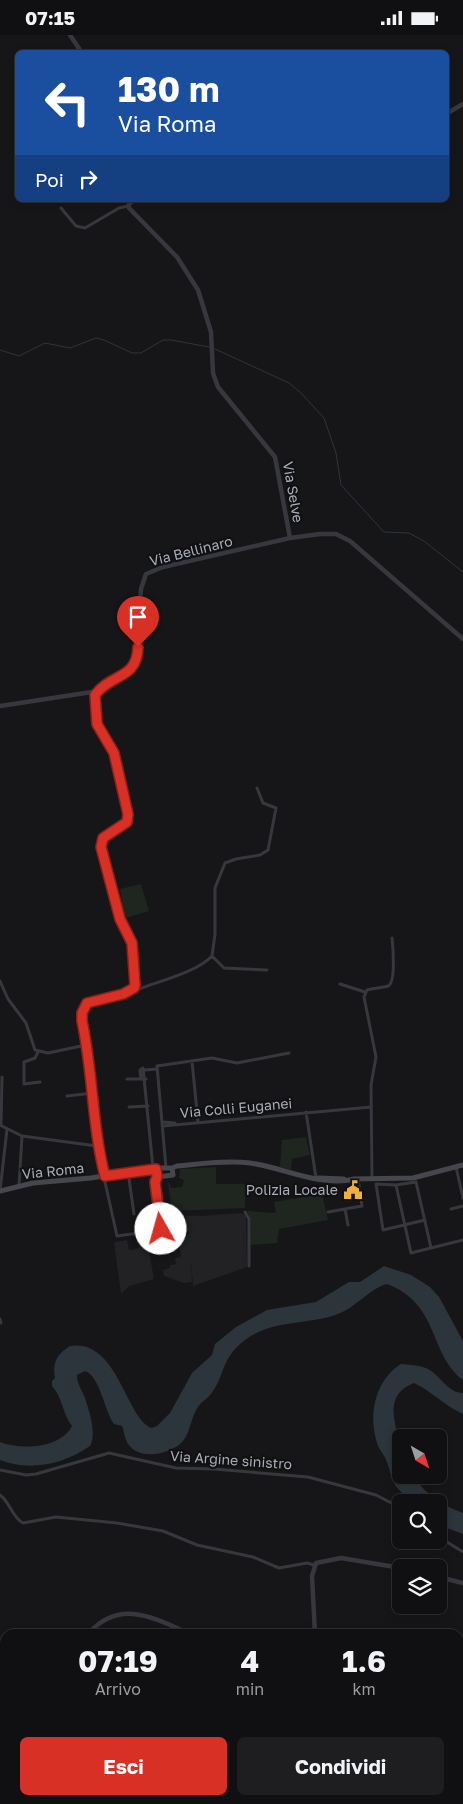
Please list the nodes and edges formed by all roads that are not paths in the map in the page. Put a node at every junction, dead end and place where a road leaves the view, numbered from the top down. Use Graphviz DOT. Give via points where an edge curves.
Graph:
graph roads {
  1 [pos="70,35"];
  2 [pos="80,50"];
  3 [pos="463,104"];
  4 [pos="449,113"];
  5 [pos="132,202"];
  6 [pos="128,206"];
  7 [pos="61,208"];
  8 [pos="290,538"];
  9 [pos="463,639"];
  10 [pos="95,693"];
  11 [pos="0,706"];
  12 [pos="257,788"];
  13 [pos="392,939"];
  14 [pos="212,955"];
  15 [pos="267,970"];
  16 [pos="0,981"];
  17 [pos="340,984"];
  18 [pos="134,988"];
  19 [pos="365,993"];
  20 [pos="86,1045"];
  21 [pos="38,1052"];
  22 [pos="289,1053"];
  23 [pos="192,1061"];
  24 [pos="145,1070"];
  25 [pos="157,1070"];
  26 [pos="2,1077"];
  27 [pos="127,1079"];
  28 [pos="141,1079"];
  29 [pos="146,1079"];
  30 [pos="40,1082"];
  31 [pos="93,1093"];
  32 [pos="67,1096"];
  33 [pos="148,1106"];
  34 [pos="129,1107"];
  35 [pos="371,1107"];
  36 [pos="306,1112"];
  37 [pos="198,1122"];
  38 [pos="163,1124"];
  39 [pos="178,1124"];
  40 [pos="0,1126"];
  41 [pos="168,1126"];
  42 [pos="7,1129"];
  43 [pos="164,1132"];
  44 [pos="22,1136"];
  45 [pos="97,1146"];
  46 [pos="463,1165"];
  47 [pos="166,1167"];
  48 [pos="456,1167"];
  49 [pos="172,1168"];
  50 [pos="155,1169"];
  51 [pos="128,1172"];
  52 [pos="105,1176"];
  53 [pos="157,1177"];
  54 [pos="306,1177"];
  55 [pos="316,1178"];
  56 [pos="357,1179"];
  57 [pos="372,1179"];
  58 [pos="406,1181"];
  59 [pos="384,1182"];
  60 [pos="396,1185"];
  61 [pos="19,1186"];
  62 [pos="0,1191"];
  63 [pos="463,1198"];
  64 [pos="463,1206"];
  65 [pos="345,1209"];
  66 [pos="451,1209"];
  67 [pos="245,1212"];
  68 [pos="328,1212"];
  69 [pos="170,1213"];
  70 [pos="134,1214"];
  71 [pos="159,1214"];
  72 [pos="425,1220"];
  73 [pos="348,1225"];
  74 [pos="404,1225"];
  75 [pos="463,1239"];
  76 [pos="431,1248"];
  77 [pos="249,1266"];
  78 [pos="0,1470"];
  79 [pos="0,1495"];
  80 [pos="392,1503"];
  81 [pos="447,1542"];
  82 [pos="463,1552"];
  83 [pos="314,1565"];
  84 [pos="392,1567"];
  85 [pos="447,1579"];
  86 [pos="463,1583"];
  87 [pos="92,1629"];
  88 [pos="179,1629"];
  89 [pos="315,1629"];
  1 -- 2 [label="street"];
  3 -- 4 [label="street"];
  5 -- 6 [label="street"];
  6 -- 7 [label="street" via="85,228 76,226"];
  6 -- 8 [label="street, Via Selve" via="177,257 192,280 205,309 213,349 213,373 218,387 272,452 278,464"];
  8 -- 9 [label="street, Via Selve" via="329,533 350,541"];
  8 -- 10 [label="street, Via Bellinaro" via="163,567 146,574 141,589 136,664"];
  10 -- 11 [label="street"];
  10 -- 18 [label="street" via="97,724 114,753 128,814 127,822 103,838 101,847 120,919 132,943"];
  12 -- 14 [label="street" via="263,803 276,808 269,847 260,855 225,863 215,889"];
  13 -- 19 [label="street" via="392,982 389,986"];
  14 -- 15 [label="street" via="224,968"];
  14 -- 18 [label="street" via="201,964 170,978 140,989"];
  16 -- 21 [label="street" via="8,999 26,1023 32,1045"];
  17 -- 19 [label="street"];
  18 -- 20 [label="street" via="87,1003 82,1017"];
  19 -- 35 [label="street" via="376,1057 370,1085"];
  20 -- 21 [label="street"];
  20 -- 31 [label="street"];
  21 -- 30 [label="street" via="35,1058 24,1062 24,1084"];
  22 -- 23 [label="street" via="237,1063 212,1058"];
  23 -- 25 [label="street" via="160,1064"];
  23 -- 37 [label="street"];
  24 -- 25 [label="street"];
  24 -- 28 [label="street" via="140,1069"];
  24 -- 29 [label="street"];
  25 -- 38 [label="street"];
  26 -- 40 [label="street"];
  27 -- 28 [label="street"];
  28 -- 29 [label="street"];
  29 -- 33 [label="street"];
  31 -- 32 [label="street"];
  31 -- 45 [label="street"];
  33 -- 34 [label="street"];
  33 -- 50 [label="street"];
  35 -- 36 [label="street, Via Colli Euganei"];
  35 -- 57 [label="street"];
  36 -- 37 [label="street, Via Colli Euganei"];
  36 -- 55 [label="street, Via Colli Euganei"];
  37 -- 39 [label="street, Via Colli Euganei"];
  38 -- 39 [label="street"];
  38 -- 41 [label="street, Via Colli Euganei"];
  38 -- 43 [label="street, Via Colli Euganei"];
  39 -- 41 [label="street, Via Colli Euganei"];
  40 -- 42 [label="street"];
  41 -- 43 [label="street, Via Colli Euganei"];
  42 -- 44 [label="street"];
  42 -- 62 [label="street"];
  43 -- 47 [label="street, Via Colli Euganei"];
  44 -- 45 [label="street"];
  44 -- 61 [label="street"];
  45 -- 52 [label="street"];
  46 -- 48 [label="main road"];
  47 -- 49 [label="main road, Via Roma"];
  47 -- 50 [label="main road, Via Roma"];
  48 -- 58 [label="main road"];
  48 -- 63 [label="street"];
  49 -- 53 [label="main road" via="174,1174 171,1177"];
  49 -- 54 [label="main road" via="234,1162"];
  50 -- 51 [label="main road, Via Roma"];
  50 -- 53 [label="main road"];
  51 -- 52 [label="main road, Via Roma"];
  51 -- 70 [label="street"];
  52 -- 61 [label="main road, Via Roma"];
  52 -- 71 [label="street" via="117,1237 161,1229"];
  53 -- 71 [label="street"];
  54 -- 55 [label="main road"];
  54 -- 56 [label="main road" via="331,1182"];
  55 -- 56 [label="main road"];
  56 -- 57 [label="main road"];
  56 -- 65 [label="street" via="362,1206"];
  57 -- 59 [label="main road"];
  58 -- 59 [label="main road"];
  58 -- 60 [label="street"];
  58 -- 72 [label="street" via="416,1182"];
  59 -- 60 [label="street"];
  59 -- 74 [label="street" via="375,1185 383,1230"];
  60 -- 74 [label="street"];
  61 -- 62 [label="main road, Via Roma"];
  64 -- 66 [label="street"];
  65 -- 68 [label="street"];
  65 -- 73 [label="street"];
  67 -- 77 [label="street" via="249,1219"];
  69 -- 71 [label="street"];
  72 -- 74 [label="street"];
  72 -- 76 [label="street"];
  74 -- 76 [label="street" via="410,1253"];
  75 -- 76 [label="street"];
  78 -- 80 [label="street, Via Argine sinistro" via="36,1474 109,1453 176,1468 308,1477 376,1495"];
  79 -- 83 [label="street" via="23,1523 56,1517 117,1523 163,1531 187,1542 253,1557 279,1568 308,1563"];
  81 -- 82 [label="street"];
  83 -- 84 [label="street" via="341,1558"];
  83 -- 89 [label="street"];
  85 -- 86 [label="street"];
  87 -- 88 [label="street" via="126,1612"];
}
